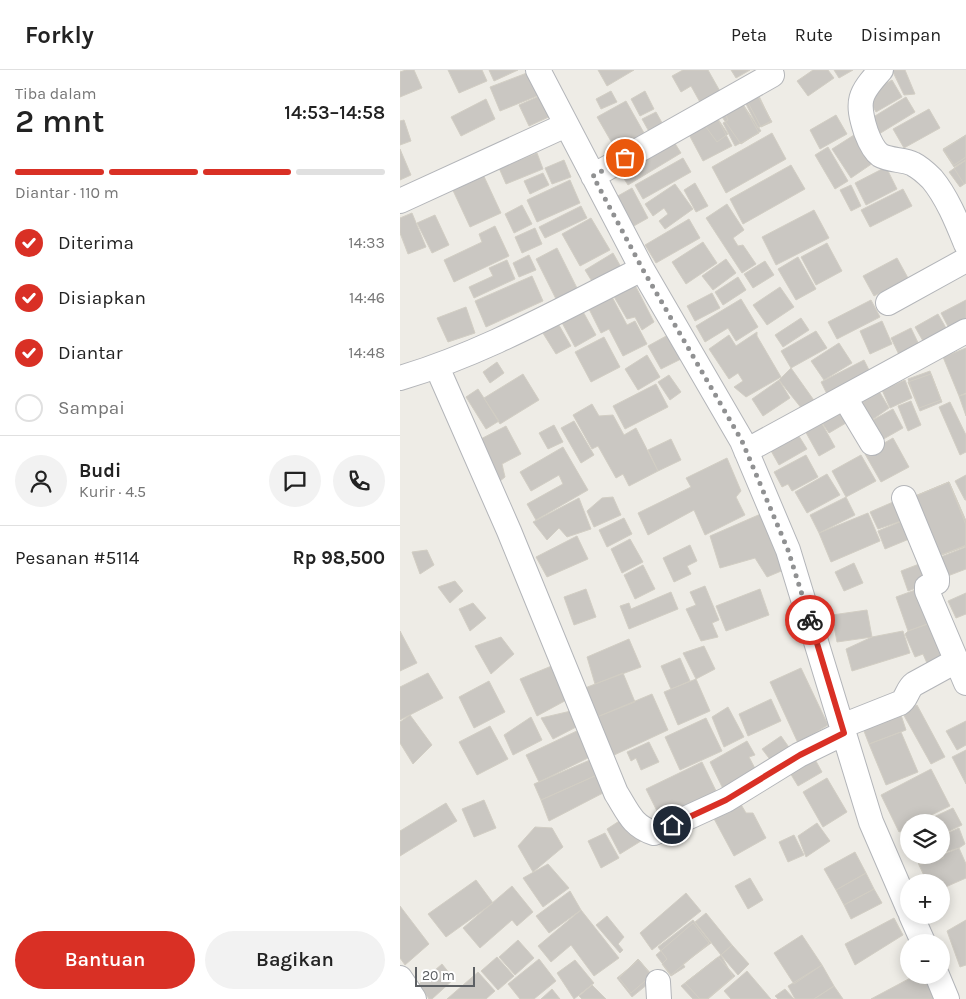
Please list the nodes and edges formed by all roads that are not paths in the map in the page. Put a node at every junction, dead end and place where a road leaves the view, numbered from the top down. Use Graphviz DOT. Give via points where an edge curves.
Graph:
graph roads {
  1 [pos="881,70"];
  2 [pos="540,71"];
  3 [pos="772,75"];
  4 [pos="566,125"];
  5 [pos="593,176"];
  6 [pos="400,200"];
  7 [pos="960,215"];
  8 [pos="966,244"];
  9 [pos="966,260"];
  10 [pos="642,268"];
  11 [pos="888,303"];
  12 [pos="966,331"];
  13 [pos="437,367"];
  14 [pos="400,378"];
  15 [pos="845,398"];
  16 [pos="872,443"];
  17 [pos="746,452"];
  18 [pos="904,498"];
  19 [pos="956,661"];
  20 [pos="966,683"];
  21 [pos="843,730"];
  22 [pos="900,890"];
  23 [pos="400,978"];
  24 [pos="941,984"];
  25 [pos="414,999"];
  26 [pos="948,999"];
  1 -- 7 [label="street" via="863,93 860,104 869,141 880,154 913,164 931,178"];
  2 -- 4 [label="street"];
  3 -- 5 [label="street"];
  4 -- 5 [label="street"];
  4 -- 6 [label="street"];
  5 -- 10 [label="street"];
  7 -- 8 [label="street"];
  9 -- 11 [label="street"];
  10 -- 13 [label="street"];
  10 -- 17 [label="street"];
  12 -- 15 [label="street"];
  13 -- 14 [label="street"];
  13 -- 21 [label="street" via="509,531 616,793 634,822 654,833 726,800"];
  15 -- 16 [label="street"];
  15 -- 17 [label="street"];
  17 -- 21 [label="street" via="788,550"];
  18 -- 19 [label="street" via="937,579 927,587 927,591"];
  19 -- 20 [label="street"];
  19 -- 21 [label="street" via="914,684 900,703"];
  21 -- 22 [label="street" via="870,822"];
  23 -- 25 [label="street"];
  24 -- 26 [label="street"];
}
